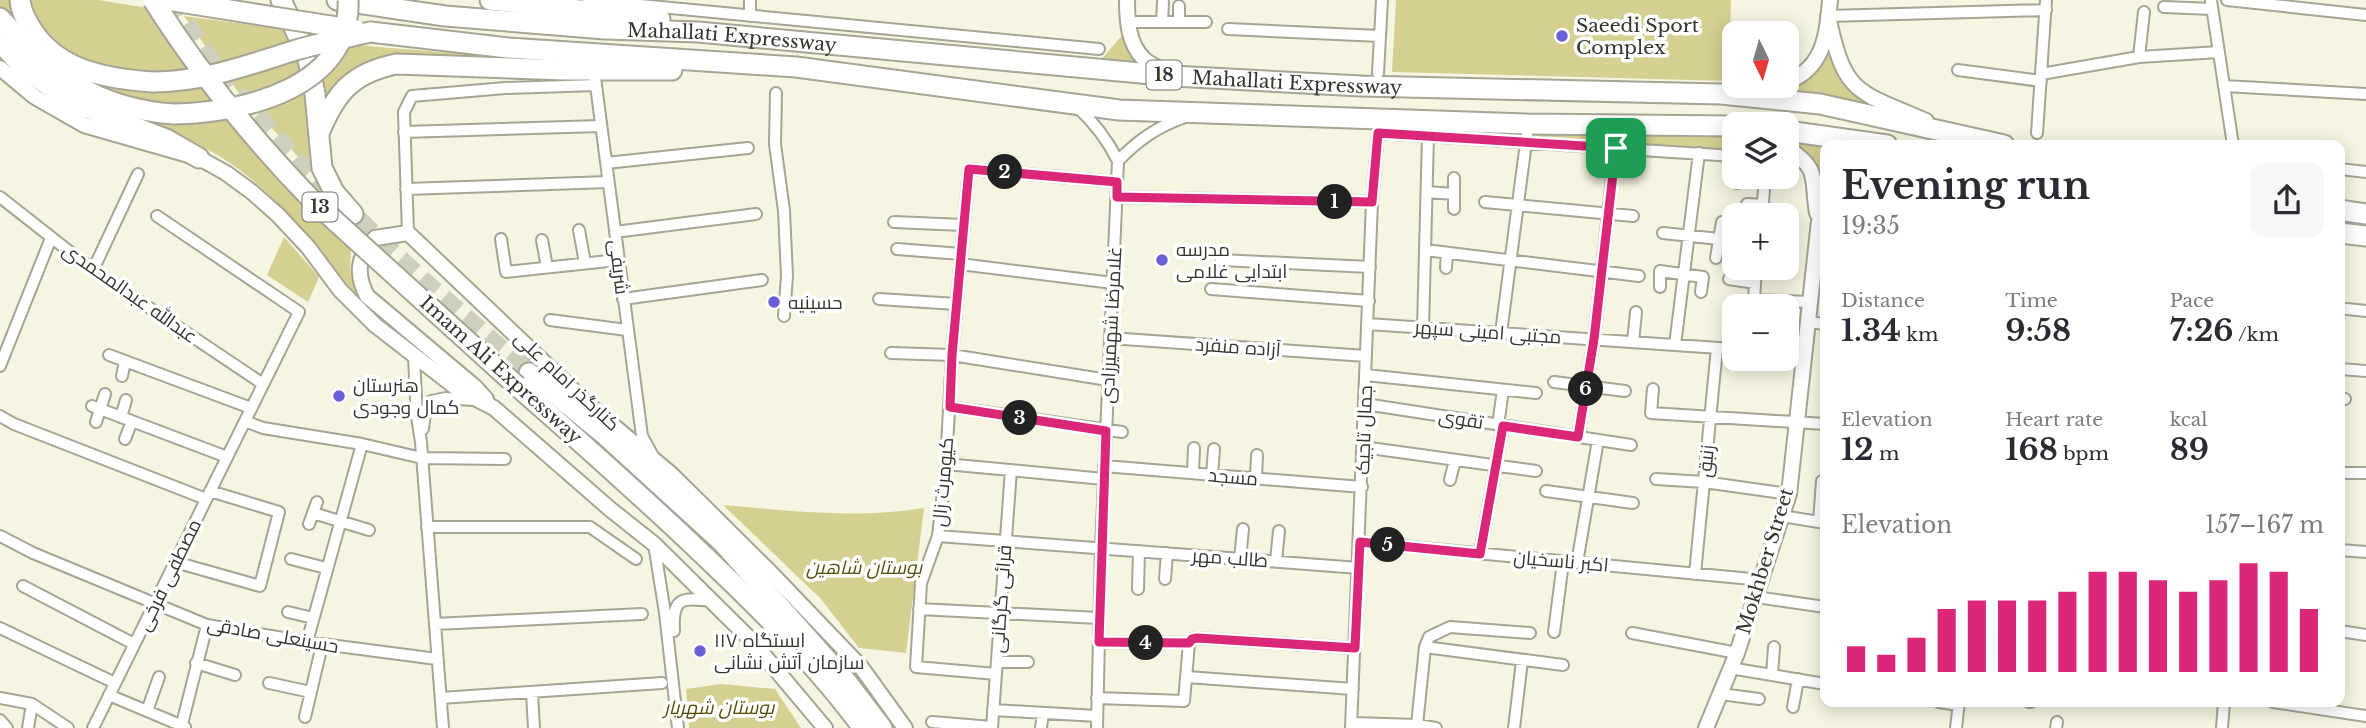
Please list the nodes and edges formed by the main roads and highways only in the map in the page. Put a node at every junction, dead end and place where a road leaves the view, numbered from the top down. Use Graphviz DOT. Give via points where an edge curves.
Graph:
graph roads {
  1 [pos="20,0"];
  2 [pos="153,0"];
  3 [pos="167,0"];
  4 [pos="281,0"];
  5 [pos="337,0"];
  6 [pos="348,0"];
  7 [pos="1128,0"];
  8 [pos="1830,0"];
  9 [pos="498,1"];
  10 [pos="564,3"];
  11 [pos="1828,16"];
  12 [pos="0,18"];
  13 [pos="698,32"];
  14 [pos="380,33"];
  15 [pos="0,42"];
  16 [pos="736,62"];
  17 [pos="0,68"];
  18 [pos="1799,75"];
  19 [pos="1173,76"];
  20 [pos="1721,94"];
  21 [pos="1722,126"];
  22 [pos="320,131"];
  23 [pos="1951,132"];
  24 [pos="1799,133"];
  25 [pos="1851,140"];
  26 [pos="1984,140"];
  27 [pos="1799,156"];
  28 [pos="199,158"];
  29 [pos="2345,210"];
  30 [pos="352,214"];
  31 [pos="2366,214"];
  32 [pos="1819,221"];
  33 [pos="2345,234"];
  34 [pos="1820,236"];
  35 [pos="2366,236"];
  36 [pos="1820,256"];
  37 [pos="523,379"];
  38 [pos="494,408"];
  39 [pos="825,728"];
  40 [pos="863,728"];
  41 [pos="882,728"];
  42 [pos="905,728"];
  43 [pos="1706,728"];
  1 -- 14 [label="highway, bridge" via="27,23 57,57 95,74 153,82 228,72 297,50"];
  2 -- 37 [label="highway, Imam Ali Expressway / 13, bridge" via="214,90 288,176"];
  3 -- 14 [label="highway, Mahallati Expressway / 18, bridge"];
  4 -- 22 [label="highway" via="307,55"];
  5 -- 13 [label="highway, Mahallati Expressway / 18" via="445,16"];
  6 -- 12 [label="highway, bridge" via="347,18 335,48 304,81 251,104 174,114 126,108 79,87 48,66"];
  7 -- 19 [label="main road" via="1127,22 1134,44 1144,59"];
  8 -- 11 [label="main road"];
  9 -- 10 [label="highway"];
  10 -- 13 [label="highway" via="659,19"];
  11 -- 18 [label="main road" via="1816,61"];
  11 -- 23 [label="main road" via="1835,50 1853,85"];
  13 -- 19 [label="highway, Mahallati Expressway / 18"];
  14 -- 16 [label="highway, Mahallati Expressway / 18" via="508,48"];
  15 -- 28 [label="highway" via="71,102 166,139"];
  16 -- 21 [label="highway, Mahallati Expressway / 18" via="1119,110 1527,133 1618,125"];
  16 -- 22 [label="highway" via="595,78 408,63 385,66 363,75 338,96"];
  17 -- 28 [label="main road" via="35,97 84,125"];
  19 -- 20 [label="highway, Mahallati Expressway / 18" via="1361,86"];
  20 -- 23 [label="highway, Mahallati Expressway / 18" via="1821,104"];
  22 -- 30 [label="highway" via="322,168"];
  23 -- 26 [label="highway, Mahallati Expressway / 18"];
  24 -- 25 [label="highway"];
  27 -- 32 [label="main road" via="1815,183"];
  28 -- 38 [label="main road" via="226,173 278,215 375,326 459,390"];
  29 -- 31 [label="highway"];
  32 -- 34 [label="main road, Mokhber Street"];
  33 -- 35 [label="highway"];
  36 -- 43 [label="main road, Mokhber Street" via="1810,302 1789,494 1737,653"];
  37 -- 40 [label="highway, Imam Ali Expressway / 13" via="746,595 828,682"];
  37 -- 41 [label="highway, Imam Ali Expressway / 13" via="607,436 722,542"];
  38 -- 39 [label="main road" via="654,544 751,640"];
  38 -- 42 [label="main road, کنارگذر امام علی" via="367,296 359,275 363,251 375,237 408,233 591,407 656,461 816,618"];
}
